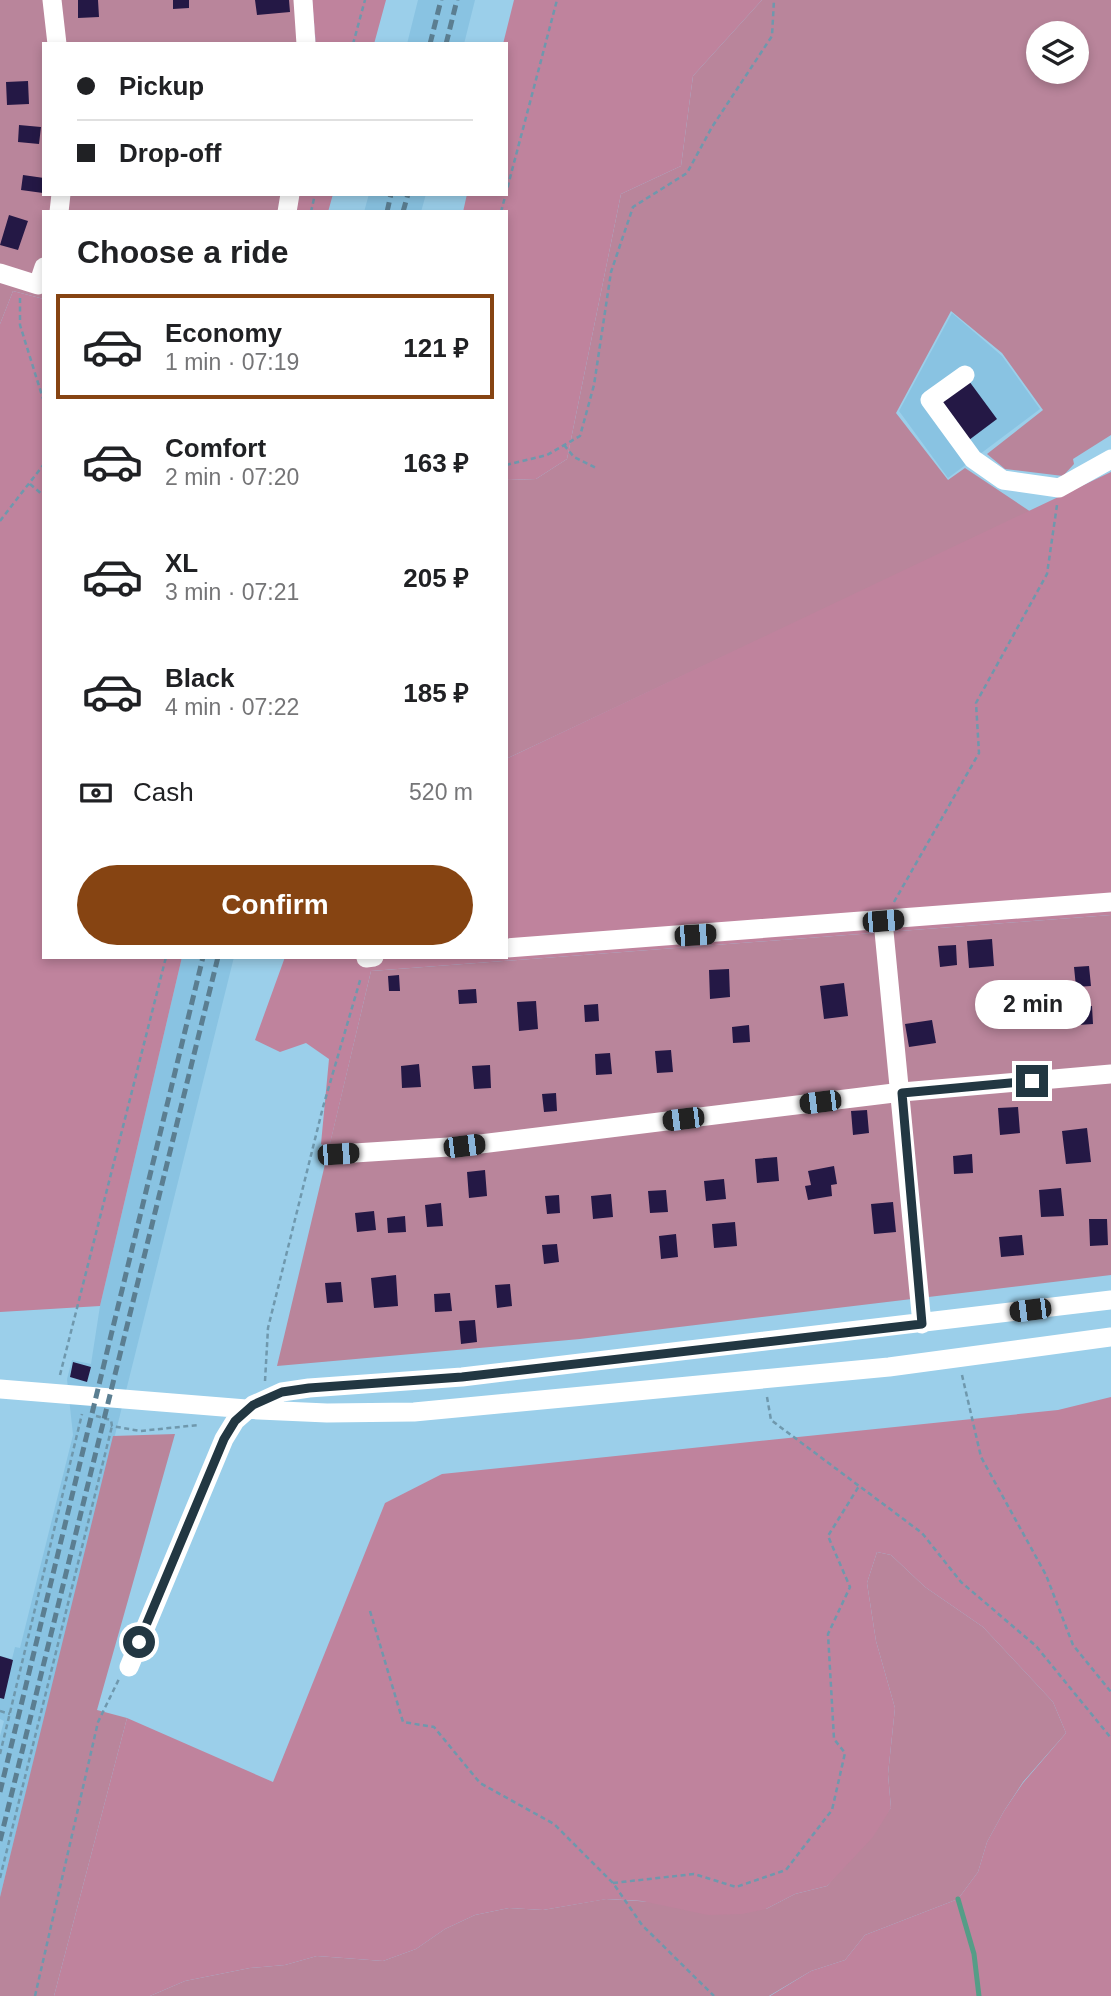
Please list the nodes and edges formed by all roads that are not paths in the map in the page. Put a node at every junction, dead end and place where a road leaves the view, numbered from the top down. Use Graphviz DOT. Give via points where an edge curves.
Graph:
graph roads {
  1 [pos="52,0"];
  2 [pos="303,0"];
  3 [pos="57,42"];
  4 [pos="306,42"];
  5 [pos="0,273"];
  6 [pos="42,280"];
  7 [pos="965,375"];
  8 [pos="1111,459"];
  9 [pos="1111,902"];
  10 [pos="883,921"];
  11 [pos="508,948"];
  12 [pos="1111,1074"];
  13 [pos="902,1093"];
  14 [pos="338,1154"];
  15 [pos="1111,1300"];
  16 [pos="922,1324"];
  17 [pos="1111,1337"];
  18 [pos="0,1390"];
  19 [pos="129,1667"];
  1 -- 3 [label="street"];
  2 -- 4 [label="street"];
  5 -- 6 [label="street"];
  7 -- 8 [label="street" via="930,400 973,459 1003,480 1059,488"];
  9 -- 10 [label="street"];
  10 -- 11 [label="street"];
  10 -- 13 [label="street"];
  12 -- 13 [label="street"];
  13 -- 14 [label="street" via="464,1146"];
  13 -- 16 [label="street"];
  15 -- 16 [label="street"];
  16 -- 19 [label="street" via="462,1377 309,1388 264,1398 235,1421"];
  17 -- 18 [label="street" via="761,1380 414,1412 327,1413"];
}
